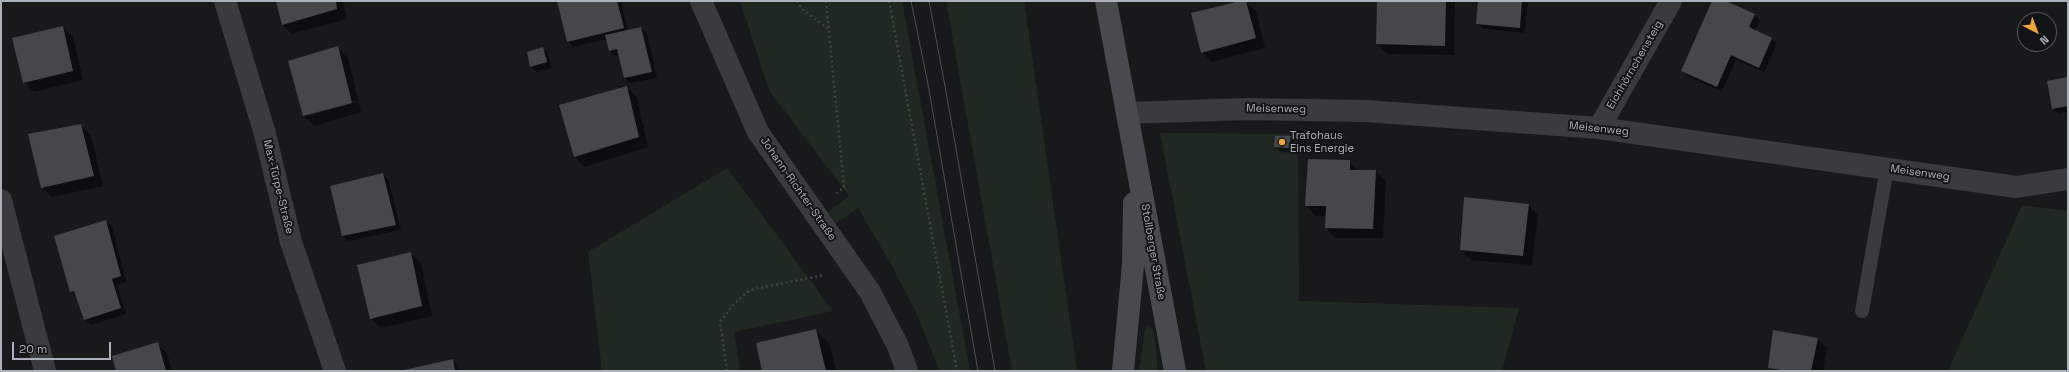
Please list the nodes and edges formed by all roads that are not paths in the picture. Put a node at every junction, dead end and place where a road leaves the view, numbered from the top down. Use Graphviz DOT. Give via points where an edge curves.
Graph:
graph roads {
  1 [pos="225,1"];
  2 [pos="702,1"];
  3 [pos="1106,1"];
  4 [pos="1671,1"];
  5 [pos="1129,123"];
  6 [pos="1599,128"];
  7 [pos="1887,168"];
  8 [pos="2068,179"];
  9 [pos="1,200"];
  10 [pos="8,249"];
  11 [pos="1862,311"];
  12 [pos="44,371"];
  13 [pos="335,371"];
  14 [pos="907,371"];
  15 [pos="1123,371"];
  16 [pos="1175,371"];
  1 -- 13 [label="street, Max-Türpe-Straße" via="265,134 291,242"];
  2 -- 14 [label="street, Johann-Richter-Straße" via="758,132 870,292 891,332"];
  3 -- 5 [label="main road, Stollberger Straße"];
  4 -- 6 [label="street, Eichhörnchensteig"];
  5 -- 6 [label="street, Meisenweg" via="1246,108 1365,111"];
  5 -- 15 [label="main road, Stollberger Straße" via="1134,193 1133,265"];
  5 -- 16 [label="main road, Stollberger Straße"];
  6 -- 7 [label="street, Meisenweg"];
  7 -- 8 [label="street, Meisenweg" via="2016,187"];
  7 -- 11 [label="lane"];
  9 -- 10 [label="street"];
  10 -- 12 [label="street"];
}
